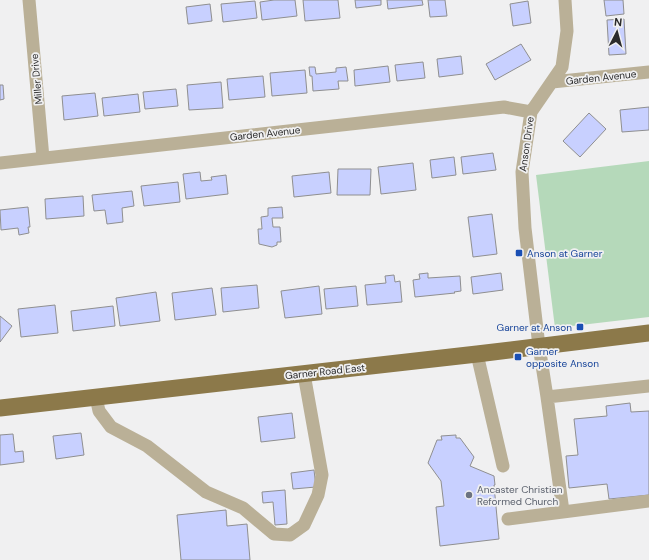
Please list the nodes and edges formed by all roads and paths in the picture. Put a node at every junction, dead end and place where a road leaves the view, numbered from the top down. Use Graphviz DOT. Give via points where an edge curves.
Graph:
graph roads {
  1 [pos="29,0"];
  2 [pos="564,0"];
  3 [pos="649,72"];
  4 [pos="552,82"];
  5 [pos="531,112"];
  6 [pos="43,158"];
  7 [pos="0,163"];
  8 [pos="649,333"];
  9 [pos="539,346"];
  10 [pos="477,354"];
  11 [pos="304,374"];
  12 [pos="649,386"];
  13 [pos="96,397"];
  14 [pos="547,397"];
  15 [pos="0,408"];
  16 [pos="502,466"];
  17 [pos="649,501"];
  18 [pos="563,511"];
  19 [pos="508,519"];
  1 -- 6 [label="street, Miller Drive"];
  2 -- 4 [label="street, Anson Drive" via="567,31 562,67"];
  3 -- 4 [label="street, Garden Avenue"];
  4 -- 5 [label="street, Anson Drive"];
  5 -- 6 [label="street, Garden Avenue" via="504,107"];
  5 -- 9 [label="street, Anson Drive" via="522,172"];
  6 -- 7 [label="street, Garden Avenue"];
  8 -- 9 [label="main road, Garner Road East"];
  9 -- 10 [label="main road, Garner Road East"];
  9 -- 14 [label="street, Anson Drive"];
  10 -- 11 [label="main road, Garner Road East"];
  10 -- 16 [label="street"];
  11 -- 13 [label="main road, Garner Road East"];
  11 -- 13 [label="street" via="322,475 318,495 304,525 290,535 274,534 243,508 206,492 147,446 111,427 99,411"];
  12 -- 14 [label="street"];
  13 -- 15 [label="main road, Garner Road East"];
  14 -- 18 [label="street, Anson Drive"];
  17 -- 18 [label="street"];
  18 -- 19 [label="street"];
}
